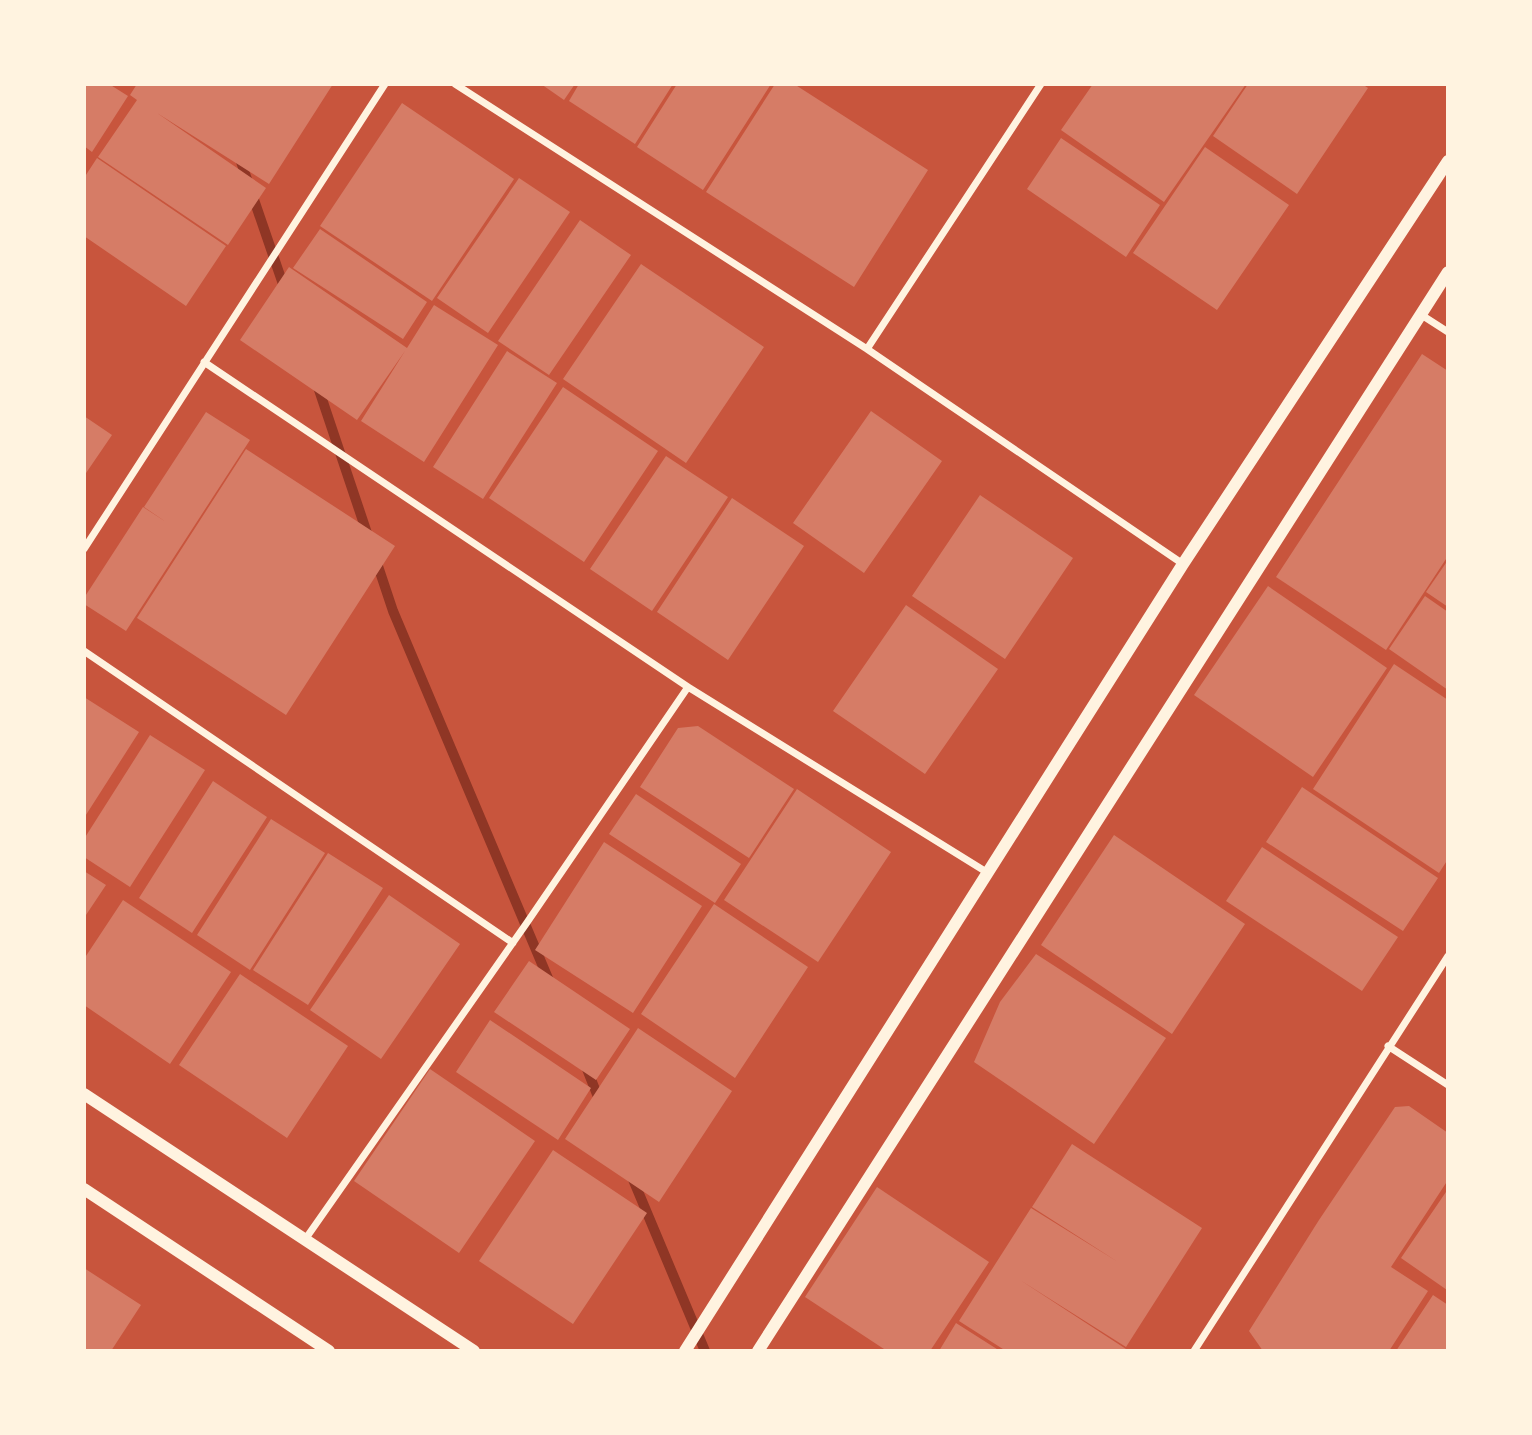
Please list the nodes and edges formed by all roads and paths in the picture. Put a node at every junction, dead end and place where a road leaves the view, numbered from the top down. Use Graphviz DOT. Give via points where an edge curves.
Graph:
graph roads {
  1 [pos="385,84"];
  2 [pos="455,84"];
  3 [pos="1041,84"];
  4 [pos="1448,161"];
  5 [pos="1448,272"];
  6 [pos="1420,314"];
  7 [pos="1448,332"];
  8 [pos="867,349"];
  9 [pos="204,362"];
  10 [pos="84,549"];
  11 [pos="1183,564"];
  12 [pos="84,651"];
  13 [pos="688,687"];
  14 [pos="988,873"];
  15 [pos="513,943"];
  16 [pos="1448,956"];
  17 [pos="1388,1046"];
  18 [pos="1448,1085"];
  19 [pos="84,1094"];
  20 [pos="84,1189"];
  21 [pos="303,1241"];
  22 [pos="329,1351"];
  23 [pos="474,1351"];
  24 [pos="685,1351"];
  25 [pos="758,1351"];
  26 [pos="1194,1351"];
  1 -- 9 [label="street"];
  2 -- 8 [label="street"];
  3 -- 8 [label="street"];
  4 -- 11 [label="street"];
  5 -- 6 [label="street"];
  6 -- 7 [label="street"];
  6 -- 25 [label="street"];
  8 -- 11 [label="street"];
  9 -- 10 [label="street"];
  9 -- 13 [label="street"];
  11 -- 14 [label="street"];
  12 -- 15 [label="street"];
  13 -- 14 [label="street"];
  13 -- 15 [label="street"];
  14 -- 24 [label="street"];
  15 -- 21 [label="street"];
  16 -- 17 [label="street"];
  17 -- 18 [label="street"];
  17 -- 26 [label="street"];
  19 -- 21 [label="street"];
  20 -- 22 [label="street"];
  21 -- 23 [label="street"];
}
